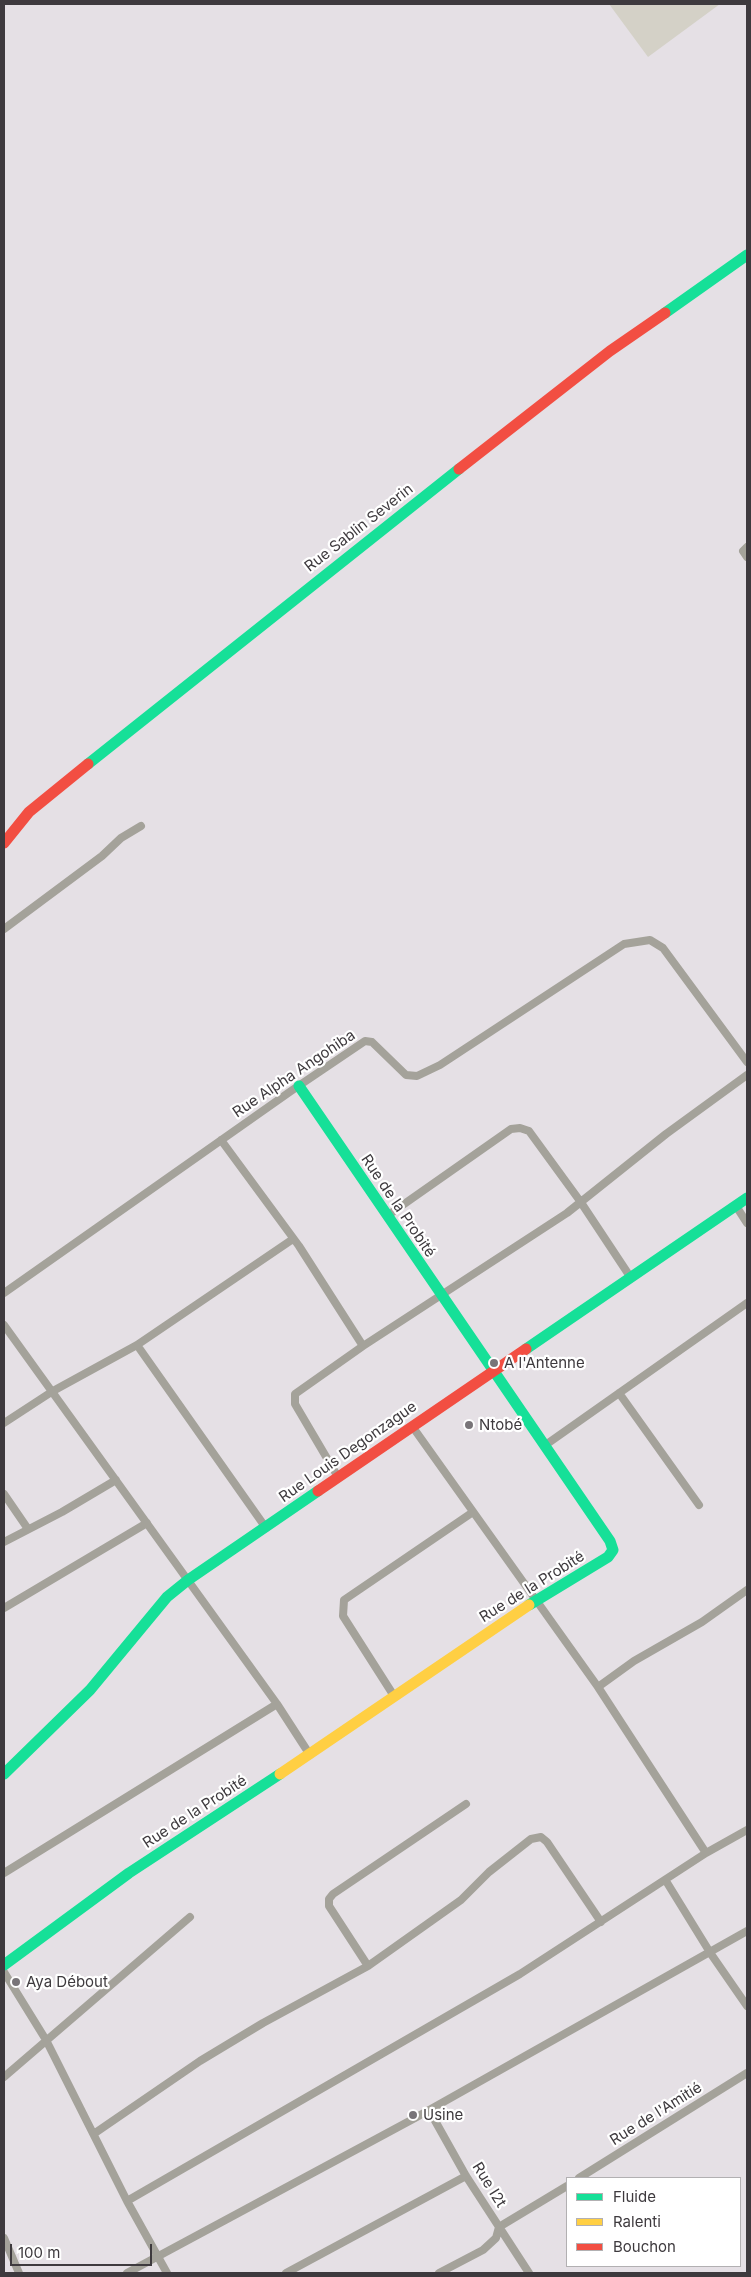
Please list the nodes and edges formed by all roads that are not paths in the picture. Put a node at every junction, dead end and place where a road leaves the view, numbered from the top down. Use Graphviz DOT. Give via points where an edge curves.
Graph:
graph roads {
  1 [pos="747,255"];
  2 [pos="141,826"];
  3 [pos="4,843"];
  4 [pos="4,929"];
  5 [pos="747,1062"];
  6 [pos="747,1076"];
  7 [pos="299,1086"];
  8 [pos="221,1140"];
  9 [pos="747,1198"];
  10 [pos="580,1201"];
  11 [pos="736,1206"];
  12 [pos="387,1216"];
  13 [pos="747,1223"];
  14 [pos="293,1238"];
  15 [pos="631,1278"];
  16 [pos="4,1293"];
  17 [pos="440,1296"];
  18 [pos="747,1303"];
  19 [pos="4,1325"];
  20 [pos="137,1344"];
  21 [pos="363,1346"];
  22 [pos="493,1372"];
  23 [pos="53,1391"];
  24 [pos="619,1394"];
  25 [pos="4,1423"];
  26 [pos="412,1426"];
  27 [pos="544,1446"];
  28 [pos="338,1477"];
  29 [pos="116,1480"];
  30 [pos="4,1494"];
  31 [pos="699,1505"];
  32 [pos="473,1512"];
  33 [pos="147,1523"];
  34 [pos="266,1528"];
  35 [pos="28,1529"];
  36 [pos="4,1542"];
  37 [pos="188,1580"];
  38 [pos="747,1590"];
  39 [pos="537,1600"];
  40 [pos="4,1608"];
  41 [pos="598,1687"];
  42 [pos="394,1696"];
  43 [pos="277,1704"];
  44 [pos="310,1755"];
  45 [pos="4,1774"];
  46 [pos="466,1804"];
  47 [pos="747,1830"];
  48 [pos="706,1854"];
  49 [pos="4,1873"];
  50 [pos="666,1880"];
  51 [pos="190,1916"];
  52 [pos="601,1922"];
  53 [pos="747,1931"];
  54 [pos="710,1954"];
  55 [pos="4,1965"];
  56 [pos="368,1966"];
  57 [pos="4,1972"];
  58 [pos="747,2006"];
  59 [pos="46,2040"];
  60 [pos="747,2072"];
  61 [pos="4,2077"];
  62 [pos="429,2110"];
  63 [pos="95,2133"];
  64 [pos="466,2176"];
  65 [pos="581,2177"];
  66 [pos="566,2187"];
  67 [pos="127,2201"];
  68 [pos="499,2227"];
  69 [pos="4,2238"];
  70 [pos="158,2257"];
  71 [pos="19,2273"];
  72 [pos="128,2273"];
  73 [pos="166,2273"];
  74 [pos="286,2273"];
  75 [pos="439,2273"];
  76 [pos="528,2273"];
  1 -- 3 [label="street, Rue Sablin Severin" via="610,351 312,584 29,812"];
  2 -- 4 [label="street"];
  5 -- 7 [label="street, Rue Alpha Angohiba" via="663,948 650,940 638,940 611,951 440,1065 417,1076 406,1075 372,1042 366,1041"];
  6 -- 10 [label="street"];
  7 -- 8 [label="street, Rue Alpha Angohiba"];
  7 -- 12 [label="street, Rue de la Probité"];
  8 -- 14 [label="street"];
  8 -- 16 [label="street, Rue Alpha Angohiba"];
  9 -- 11 [label="street, Rue Louis Degonzague"];
  10 -- 12 [label="street" via="529,1131 520,1128 511,1129"];
  10 -- 15 [label="street"];
  10 -- 17 [label="street" via="567,1213"];
  11 -- 13 [label="street"];
  11 -- 15 [label="street, Rue Louis Degonzague"];
  12 -- 17 [label="street, Rue de la Probité"];
  14 -- 20 [label="street"];
  14 -- 21 [label="street"];
  15 -- 22 [label="street, Rue Louis Degonzague"];
  17 -- 21 [label="street"];
  17 -- 22 [label="street, Rue de la Probité"];
  18 -- 24 [label="street"];
  19 -- 23 [label="street"];
  20 -- 23 [label="street"];
  20 -- 34 [label="street"];
  21 -- 28 [label="street" via="295,1394 295,1404"];
  22 -- 26 [label="street, Rue Louis Degonzague"];
  22 -- 27 [label="street, Rue de la Probité"];
  23 -- 25 [label="street"];
  23 -- 29 [label="street"];
  24 -- 27 [label="street"];
  24 -- 31 [label="street"];
  26 -- 28 [label="street, Rue Louis Degonzague"];
  26 -- 32 [label="street"];
  27 -- 39 [label="street, Rue de la Probité" via="613,1550 608,1557"];
  28 -- 34 [label="street, Rue Louis Degonzague"];
  29 -- 33 [label="street"];
  29 -- 35 [label="street"];
  30 -- 35 [label="street"];
  32 -- 39 [label="street"];
  32 -- 42 [label="street" via="344,1600 343,1616"];
  33 -- 37 [label="street"];
  33 -- 40 [label="street"];
  34 -- 37 [label="street, Rue Louis Degonzague"];
  35 -- 36 [label="street"];
  37 -- 43 [label="street"];
  37 -- 45 [label="street, Rue Louis Degonzague" via="146,1620 90,1690"];
  38 -- 41 [label="street"];
  39 -- 41 [label="street"];
  39 -- 42 [label="street, Rue de la Probité"];
  41 -- 48 [label="street"];
  42 -- 44 [label="street, Rue de la Probité"];
  43 -- 44 [label="street"];
  43 -- 49 [label="street"];
  44 -- 55 [label="street, Rue de la Probité" via="130,1873"];
  46 -- 56 [label="street" via="333,1894 329,1900 329,1906"];
  47 -- 48 [label="street"];
  48 -- 50 [label="street"];
  50 -- 52 [label="street"];
  50 -- 54 [label="street"];
  51 -- 59 [label="street"];
  52 -- 56 [label="street" via="541,1837 531,1839 489,1872 461,1900"];
  52 -- 67 [label="street" via="520,1974"];
  53 -- 54 [label="street"];
  54 -- 58 [label="street"];
  54 -- 62 [label="street"];
  56 -- 63 [label="street" via="263,2023"];
  57 -- 59 [label="street"];
  59 -- 61 [label="street"];
  59 -- 63 [label="street"];
  60 -- 65 [label="street, Rue de l'Amitié"];
  62 -- 64 [label="street, Rue I2t"];
  62 -- 70 [label="street"];
  63 -- 67 [label="street"];
  64 -- 68 [label="street, Rue I2t"];
  64 -- 74 [label="street"];
  66 -- 68 [label="street"];
  67 -- 70 [label="street"];
  68 -- 75 [label="street" via="496,2238 483,2250"];
  68 -- 76 [label="street, Rue I2t"];
  69 -- 71 [label="street"];
  70 -- 72 [label="street"];
  70 -- 73 [label="street"];
}
